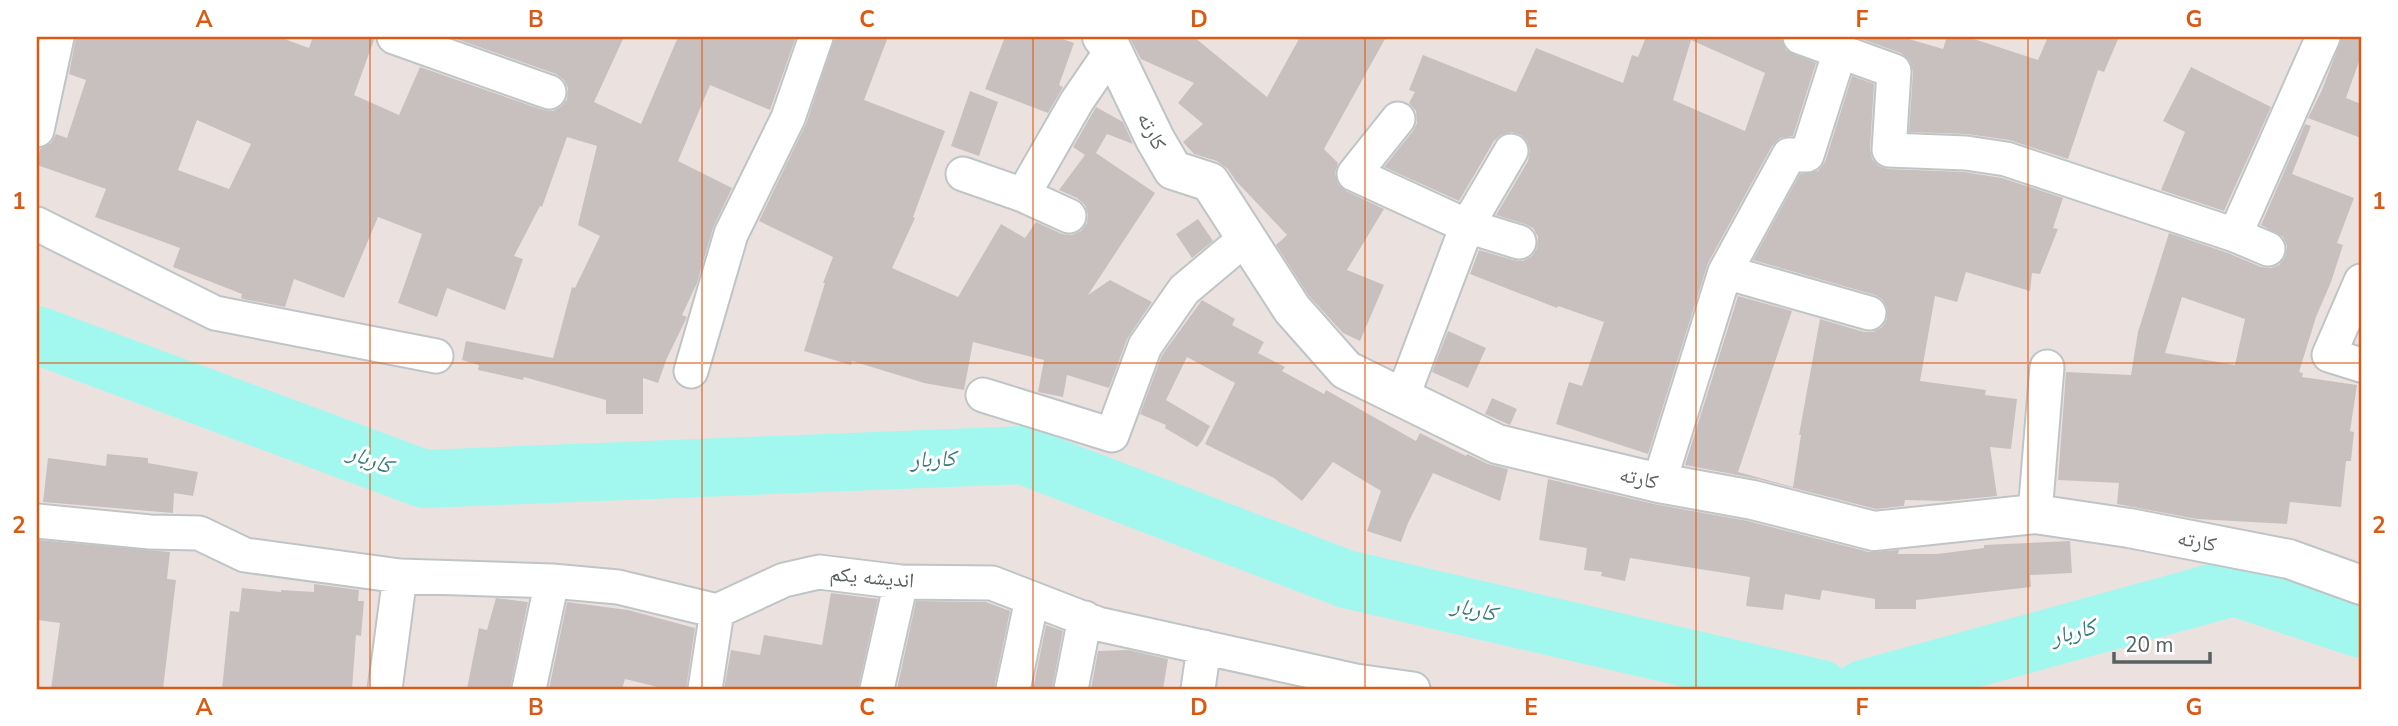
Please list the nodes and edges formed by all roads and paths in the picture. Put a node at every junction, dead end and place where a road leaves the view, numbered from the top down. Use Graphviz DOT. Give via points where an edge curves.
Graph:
graph roads {
  1 [pos="57,37"];
  2 [pos="394,37"];
  3 [pos="816,37"];
  4 [pos="1800,37"];
  5 [pos="2323,37"];
  6 [pos="1108,41"];
  7 [pos="1840,51"];
  8 [pos="548,92"];
  9 [pos="1398,119"];
  10 [pos="37,130"];
  11 [pos="1511,151"];
  12 [pos="963,174"];
  13 [pos="1023,195"];
  14 [pos="1069,216"];
  15 [pos="37,224"];
  16 [pos="1467,226"];
  17 [pos="2235,234"];
  18 [pos="1246,238"];
  19 [pos="1518,243"];
  20 [pos="2268,249"];
  21 [pos="1725,272"];
  22 [pos="2361,281"];
  23 [pos="1869,313"];
  24 [pos="436,356"];
  25 [pos="2361,365"];
  26 [pos="2047,367"];
  27 [pos="691,371"];
  28 [pos="983,395"];
  29 [pos="1402,398"];
  30 [pos="1659,483"];
  31 [pos="2035,514"];
  32 [pos="37,521"];
  33 [pos="400,576"];
  34 [pos="552,581"];
  35 [pos="901,582"];
  36 [pos="2361,585"];
  37 [pos="1032,599"];
  38 [pos="717,611"];
  39 [pos="1085,618"];
  40 [pos="1204,647"];
  41 [pos="385,689"];
  42 [pos="529,689"];
  43 [pos="705,689"];
  44 [pos="877,689"];
  45 [pos="1013,689"];
  46 [pos="1071,689"];
  47 [pos="1198,689"];
  48 [pos="1413,689"];
  1 -- 10 [label="street"];
  2 -- 8 [label="street"];
  3 -- 27 [label="street" via="788,118 732,234"];
  4 -- 7 [label="street"];
  5 -- 17 [label="street"];
  6 -- 13 [label="street"];
  6 -- 18 [label="street, کارته" via="1173,170 1210,181"];
  7 -- 17 [label="street" via="1894,71 1889,150 2006,159"];
  7 -- 21 [label="street" via="1807,155 1789,155"];
  9 -- 16 [label="street" via="1354,174"];
  11 -- 16 [label="street"];
  12 -- 13 [label="street"];
  13 -- 14 [label="street"];
  15 -- 24 [label="street" via="215,313"];
  16 -- 19 [label="street"];
  16 -- 29 [label="street"];
  17 -- 20 [label="street"];
  18 -- 28 [label="street" via="1184,290 1145,346 1112,435"];
  18 -- 29 [label="street, کارته" via="1292,309 1346,370"];
  21 -- 23 [label="street"];
  21 -- 30 [label="street"];
  22 -- 25 [label="street" via="2329,355"];
  26 -- 31 [label="street"];
  29 -- 30 [label="street, کارته" via="1497,444"];
  30 -- 31 [label="street, کارته" via="1753,500 1874,531"];
  31 -- 36 [label="street, کارته" via="2289,559"];
  32 -- 33 [label="street" via="199,533 245,555"];
  33 -- 34 [label="street"];
  33 -- 41 [label="street"];
  34 -- 38 [label="street" via="618,587"];
  34 -- 42 [label="street"];
  35 -- 37 [label="street, اندیشه یکم" via="992,583"];
  35 -- 38 [label="street, اندیشه یکم" via="818,572 784,580"];
  35 -- 44 [label="street"];
  37 -- 39 [label="street, اندیشه یکم"];
  37 -- 45 [label="street"];
  38 -- 43 [label="street"];
  39 -- 40 [label="street, اندیشه یکم"];
  39 -- 46 [label="street"];
  40 -- 47 [label="street"];
  40 -- 48 [label="street, اندیشه یکم"];
}
